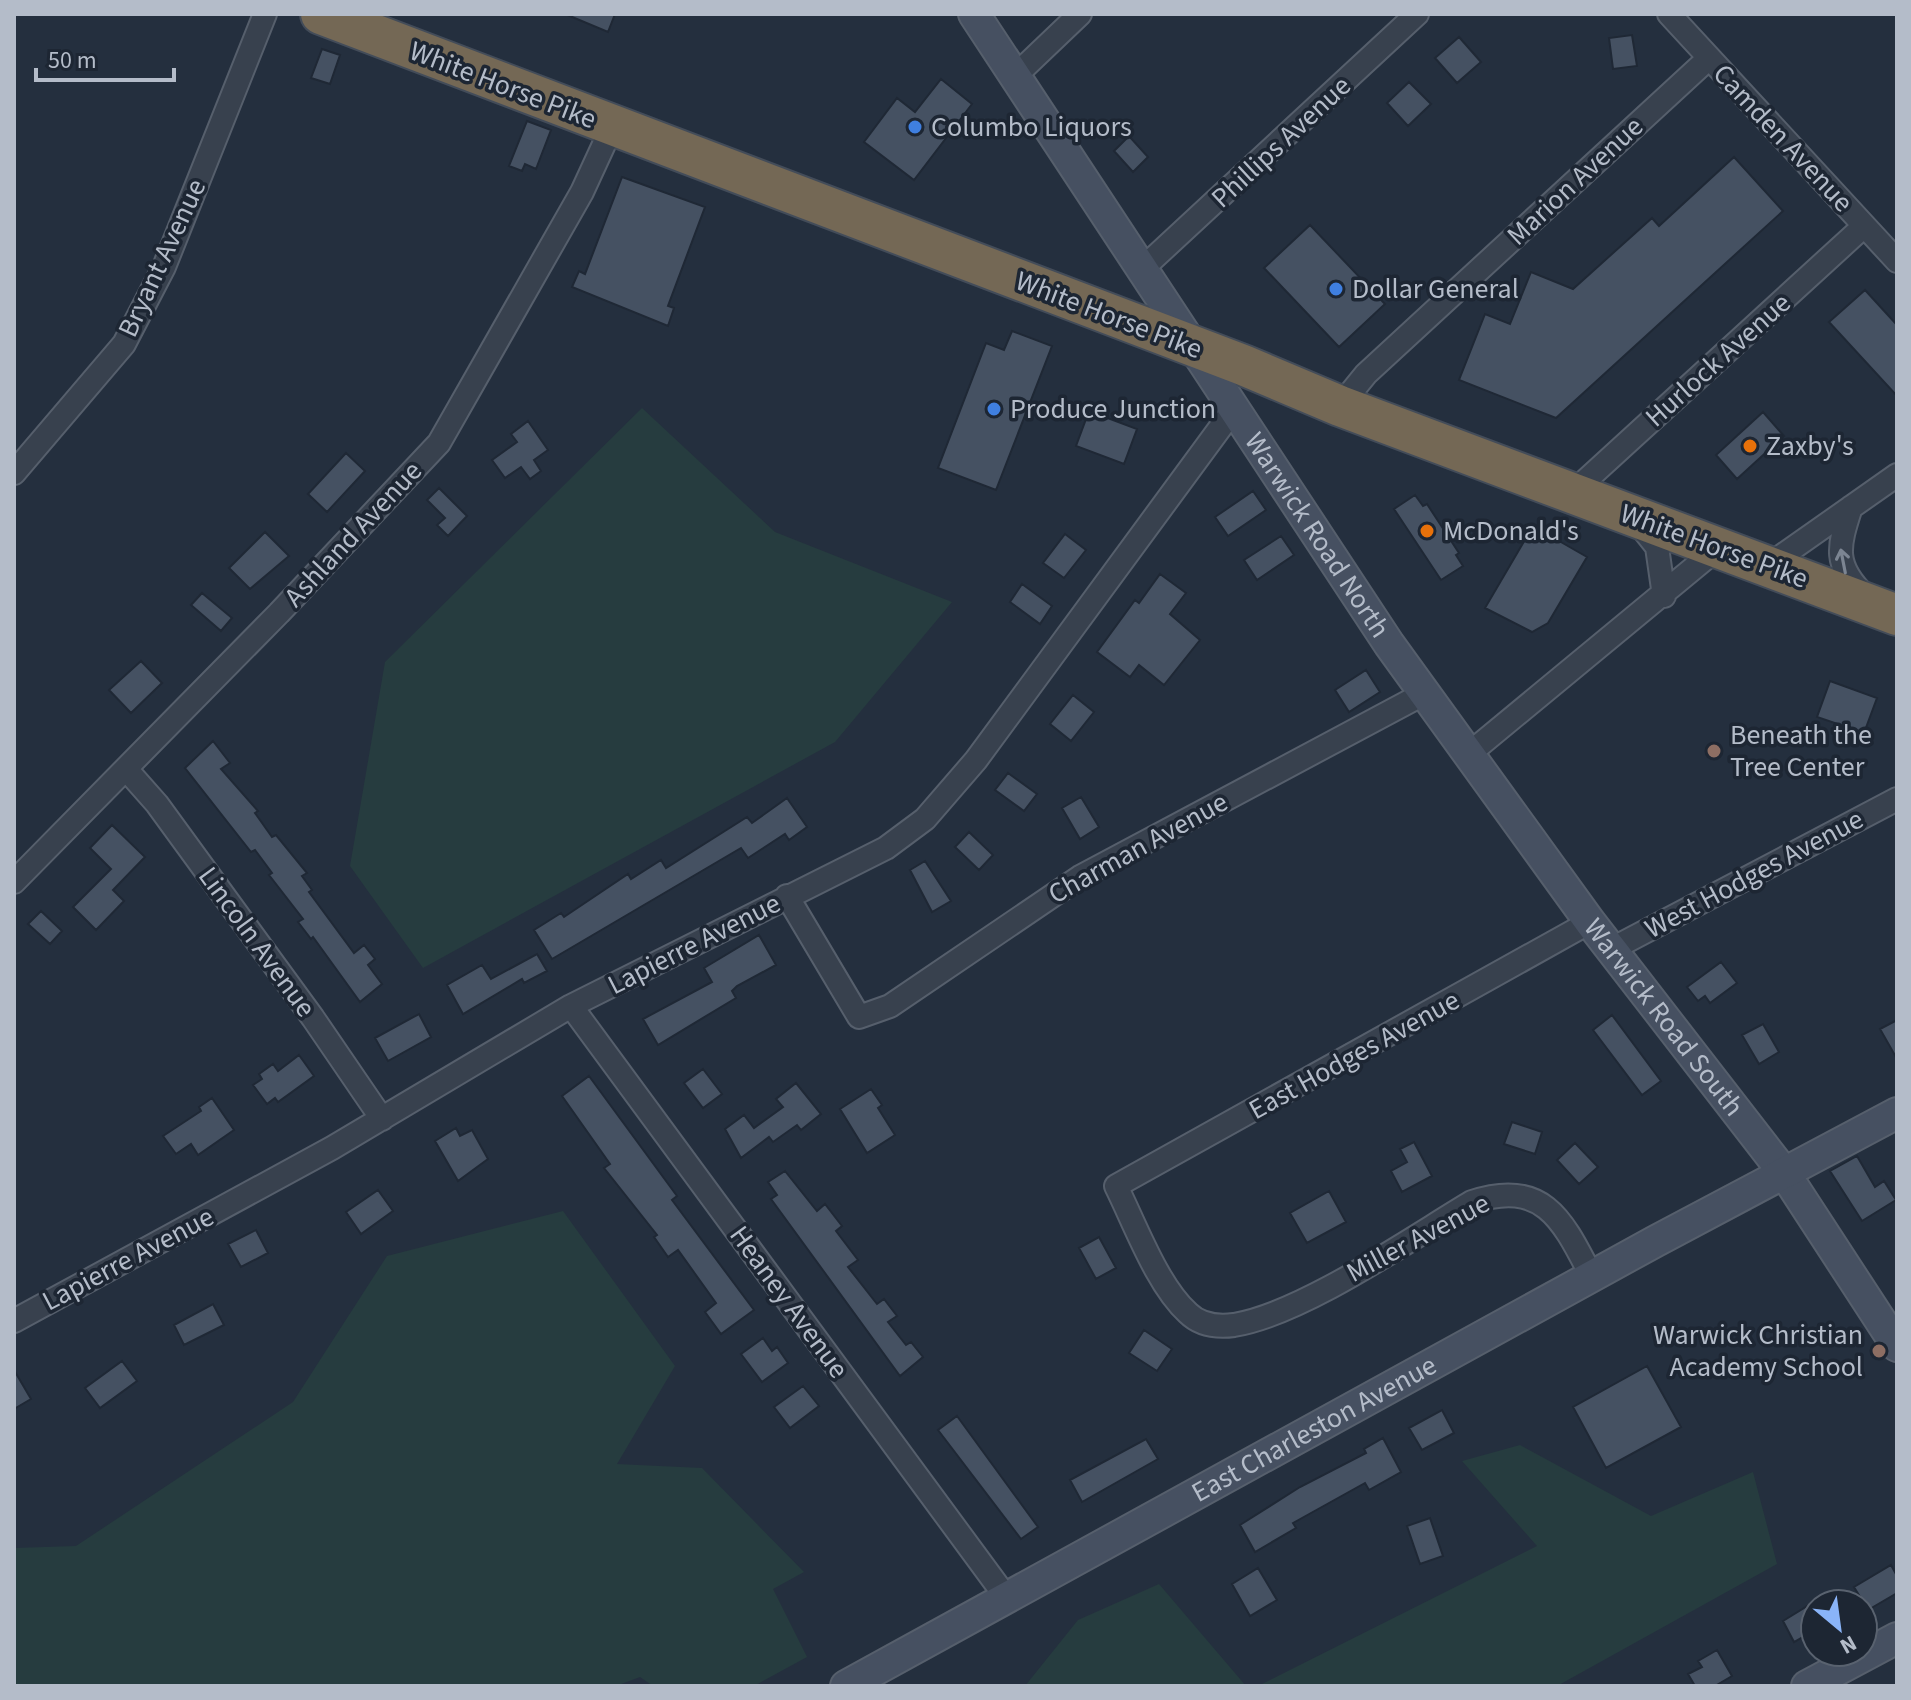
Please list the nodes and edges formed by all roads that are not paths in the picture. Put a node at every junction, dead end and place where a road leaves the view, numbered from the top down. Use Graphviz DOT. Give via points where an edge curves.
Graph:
graph roads {
  1 [pos="265,14"];
  2 [pos="321,14"];
  3 [pos="974,14"];
  4 [pos="1080,14"];
  5 [pos="1417,14"];
  6 [pos="1669,14"];
  7 [pos="1709,58"];
  8 [pos="1015,76"];
  9 [pos="612,127"];
  10 [pos="1864,226"];
  11 [pos="1897,261"];
  12 [pos="1142,269"];
  13 [pos="1196,350"];
  14 [pos="1340,406"];
  15 [pos="1234,409"];
  16 [pos="14,473"];
  17 [pos="1897,475"];
  18 [pos="1572,493"];
  19 [pos="1851,507"];
  20 [pos="1632,515"];
  21 [pos="1718,548"];
  22 [pos="1769,565"];
  23 [pos="1664,596"];
  24 [pos="1886,610"];
  25 [pos="1425,693"];
  26 [pos="1470,753"];
  27 [pos="126,769"];
  28 [pos="1897,799"];
  29 [pos="14,882"];
  30 [pos="787,896"];
  31 [pos="1590,922"];
  32 [pos="1612,949"];
  33 [pos="571,1006"];
  34 [pos="1897,1113"];
  35 [pos="382,1119"];
  36 [pos="1785,1174"];
  37 [pos="1592,1277"];
  38 [pos="14,1321"];
  39 [pos="1213,1325"];
  40 [pos="1897,1346"];
  41 [pos="1006,1597"];
  42 [pos="1897,1638"];
  43 [pos="846,1686"];
  44 [pos="1807,1686"];
  1 -- 16 [label="street, Bryant Avenue" via="164,267 124,344"];
  2 -- 9 [label="highway, White Horse Pike"];
  3 -- 8 [label="street, Warwick Road North"];
  4 -- 8 [label="street"];
  5 -- 12 [label="street, Phillips Avenue"];
  6 -- 7 [label="street, Camden Avenue"];
  7 -- 10 [label="street, Camden Avenue"];
  7 -- 14 [label="street, Marion Avenue" via="1366,374"];
  8 -- 12 [label="street, Warwick Road North"];
  9 -- 13 [label="highway, White Horse Pike"];
  9 -- 27 [label="street, Ashland Avenue" via="582,192 439,443"];
  10 -- 11 [label="street, Camden Avenue"];
  10 -- 18 [label="street, Hurlock Avenue"];
  12 -- 13 [label="street, Warwick Road North"];
  13 -- 14 [label="highway, White Horse Pike"];
  13 -- 15 [label="street, Warwick Road North"];
  14 -- 18 [label="highway, White Horse Pike"];
  15 -- 25 [label="street, Warwick Road North" via="1321,546"];
  15 -- 30 [label="street, Lapierre Avenue" via="976,760 925,819 886,848"];
  17 -- 19 [label="street"];
  18 -- 20 [label="highway, White Horse Pike"];
  19 -- 22 [label="street"];
  24 -- 19 [label="street, one-way" via="1849,581 1840,554"];
  20 -- 21 [label="highway, White Horse Pike"];
  20 -- 23 [label="street" via="1657,547"];
  21 -- 22 [label="highway, White Horse Pike"];
  21 -- 23 [label="street"];
  22 -- 24 [label="highway, White Horse Pike"];
  23 -- 26 [label="street"];
  25 -- 26 [label="street, Warwick Road South"];
  25 -- 30 [label="street, Charman Avenue" via="1080,877 890,1006 859,1017"];
  26 -- 31 [label="street, Warwick Road South"];
  27 -- 29 [label="street, Ashland Avenue"];
  27 -- 35 [label="street, Lincoln Avenue" via="157,804"];
  28 -- 32 [label="street, West Hodges Avenue"];
  30 -- 33 [label="street, Lapierre Avenue"];
  31 -- 32 [label="street, Warwick Road South"];
  31 -- 39 [label="street, East Hodges Avenue" via="1116,1186 1167,1286 1188,1314"];
  32 -- 36 [label="street, Warwick Road South"];
  33 -- 35 [label="street, Lapierre Avenue"];
  33 -- 41 [label="street, Heaney Avenue"];
  34 -- 36 [label="street, East Charleston Avenue"];
  35 -- 38 [label="street, Lapierre Avenue"];
  36 -- 37 [label="street, East Charleston Avenue"];
  36 -- 40 [label="street, Warwick Road South"];
  37 -- 39 [label="street, Miller Avenue" via="1551,1209 1515,1194 1496,1194 1472,1202 1323,1289 1261,1318"];
  37 -- 41 [label="street, East Charleston Avenue"];
  41 -- 43 [label="street, East Charleston Avenue"];
  42 -- 44 [label="street"];
}
